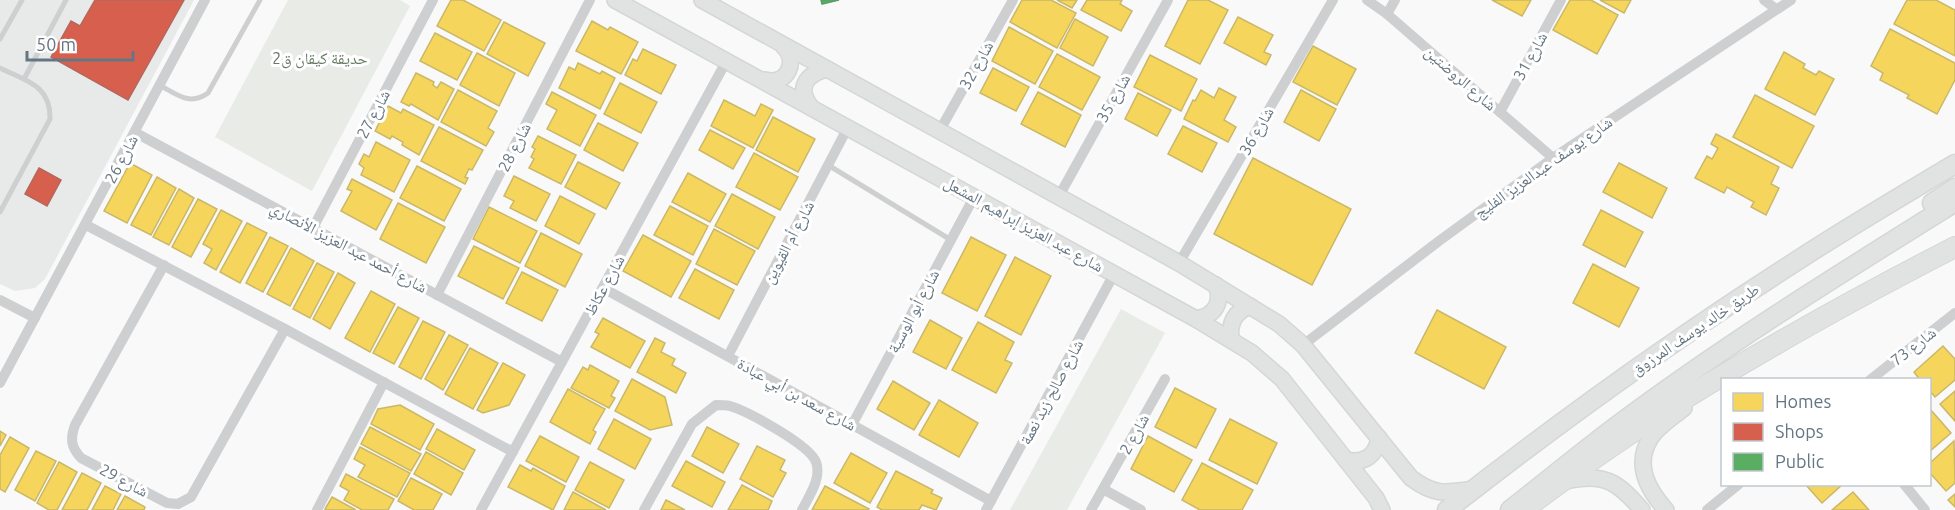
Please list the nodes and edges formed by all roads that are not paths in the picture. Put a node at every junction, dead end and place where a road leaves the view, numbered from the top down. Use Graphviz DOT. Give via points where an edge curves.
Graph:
graph roads {
  1 [pos="22,0"];
  2 [pos="66,0"];
  3 [pos="205,0"];
  4 [pos="260,0"];
  5 [pos="434,0"];
  6 [pos="590,0"];
  7 [pos="615,0"];
  8 [pos="1012,0"];
  9 [pos="1168,0"];
  10 [pos="1333,0"];
  11 [pos="1368,0"];
  12 [pos="1395,0"];
  13 [pos="1561,0"];
  14 [pos="1764,0"];
  15 [pos="1791,0"];
  16 [pos="708,2"];
  17 [pos="1776,9"];
  18 [pos="1387,15"];
  19 [pos="0,39"];
  20 [pos="782,44"];
  21 [pos="728,60"];
  22 [pos="0,68"];
  23 [pos="827,69"];
  24 [pos="24,79"];
  25 [pos="762,79"];
  26 [pos="160,86"];
  27 [pos="811,107"];
  28 [pos="1500,112"];
  29 [pos="848,128"];
  30 [pos="940,130"];
  31 [pos="135,133"];
  32 [pos="1553,158"];
  33 [pos="1955,164"];
  34 [pos="828,165"];
  35 [pos="1955,188"];
  36 [pos="1059,196"];
  37 [pos="974,197"];
  38 [pos="1955,202"];
  39 [pos="0,212"];
  40 [pos="86,225"];
  41 [pos="313,228"];
  42 [pos="951,240"];
  43 [pos="1955,247"];
  44 [pos="1868,256"];
  45 [pos="1179,263"];
  46 [pos="164,265"];
  47 [pos="1114,274"];
  48 [pos="1216,285"];
  49 [pos="603,288"];
  50 [pos="437,295"];
  51 [pos="0,300"];
  52 [pos="1250,306"];
  53 [pos="1955,313"];
  54 [pos="35,318"];
  55 [pos="1196,319"];
  56 [pos="285,329"];
  57 [pos="1231,340"];
  58 [pos="1303,345"];
  59 [pos="728,356"];
  60 [pos="562,362"];
  61 [pos="1727,373"];
  62 [pos="1721,378"];
  63 [pos="1721,378"];
  64 [pos="1873,378"];
  65 [pos="1165,379"];
  66 [pos="384,382"];
  67 [pos="0,383"];
  68 [pos="852,425"];
  69 [pos="1379,438"];
  70 [pos="513,452"];
  71 [pos="1346,460"];
  72 [pos="1563,481"];
  73 [pos="1737,486"];
  74 [pos="1906,486"];
  75 [pos="1103,489"];
  76 [pos="1474,489"];
  77 [pos="989,506"];
  78 [pos="316,510"];
  79 [pos="481,510"];
  80 [pos="644,510"];
  81 [pos="802,510"];
  82 [pos="1091,510"];
  83 [pos="1142,510"];
  84 [pos="1382,510"];
  85 [pos="1446,510"];
  86 [pos="1510,510"];
  87 [pos="1523,510"];
  88 [pos="1642,510"];
  89 [pos="1666,510"];
  90 [pos="1707,510"];
  91 [pos="1925,510"];
  1 -- 19 [label="lane"];
  2 -- 24 [label="lane"];
  3 -- 26 [label="street, شارع 26"];
  4 -- 26 [label="lane" via="208,93 193,100"];
  5 -- 41 [label="street, شارع 27"];
  6 -- 50 [label="street, شارع 28"];
  7 -- 21 [label="main road, شارع عبد العزيز إبراهيم المشعل"];
  8 -- 30 [label="street, شارع 32"];
  9 -- 36 [label="street, شارع 35"];
  10 -- 45 [label="street, شارع 36"];
  11 -- 18 [label="street, شارع الروضتين"];
  12 -- 18 [label="street"];
  13 -- 28 [label="street, شارع 31"];
  14 -- 17 [label="street"];
  15 -- 17 [label="street, شارع يوسف عبدالعزيز الفليج"];
  16 -- 20 [label="main road"];
  17 -- 32 [label="street, شارع يوسف عبدالعزيز الفليج"];
  18 -- 28 [label="street, شارع الروضتين"];
  20 -- 23 [label="main road"];
  20 -- 25 [label="main road" via="792,61 789,71 772,82"];
  21 -- 25 [label="main road, شارع عبد العزيز إبراهيم المشعل"];
  21 -- 49 [label="street, شارع عكاظ"];
  22 -- 24 [label="lane"];
  23 -- 27 [label="main road" via="810,76 805,83 803,92"];
  23 -- 30 [label="main road"];
  24 -- 39 [label="lane" via="42,89 50,119"];
  25 -- 27 [label="main road, شارع عبد العزيز إبراهيم المشعل"];
  26 -- 31 [label="street, شارع 26"];
  27 -- 29 [label="main road, شارع عبد العزيز إبراهيم المشعل"];
  28 -- 32 [label="street, شارع الروضتين"];
  29 -- 34 [label="street, شارع أم القيوين"];
  29 -- 37 [label="main road, شارع عبد العزيز إبراهيم المشعل"];
  30 -- 36 [label="main road"];
  31 -- 40 [label="street, شارع 26"];
  31 -- 41 [label="street, شارع أحمد عبد العزيز الأنصاري"];
  32 -- 58 [label="street, شارع يوسف عبدالعزيز الفليج"];
  33 -- 76 [label="main road, طريق خالد يوسف المرزوق" via="1792,264 1675,342"];
  34 -- 42 [label="lane"];
  34 -- 59 [label="street, شارع أم القيوين"];
  35 -- 44 [label="main road" via="1914,216"];
  36 -- 45 [label="main road"];
  37 -- 42 [label="street, شارع أبو الوسية"];
  37 -- 47 [label="main road, شارع عبد العزيز إبراهيم المشعل"];
  38 -- 44 [label="main road, طريق خالد يوسف المرزوق"];
  40 -- 46 [label="street"];
  40 -- 54 [label="street, شارع 26"];
  41 -- 50 [label="street, شارع أحمد عبد العزيز الأنصاري"];
  42 -- 68 [label="street, شارع أبو الوسية"];
  43 -- 61 [label="highway"];
  44 -- 86 [label="main road, طريق خالد يوسف المرزوق" via="1611,430"];
  45 -- 48 [label="main road"];
  46 -- 56 [label="street"];
  46 -- 56 [label="street, شارع 29" via="75,425 71,442 81,458 167,503 178,504 191,497"];
  47 -- 55 [label="main road, شارع عبد العزيز إبراهيم المشعل"];
  47 -- 77 [label="street, شارع صالح زيد نعمة"];
  48 -- 52 [label="main road"];
  48 -- 55 [label="main road" via="1216,308"];
  49 -- 59 [label="street, شارع سعد بن أبي عبادة"];
  49 -- 60 [label="street, شارع عكاظ"];
  50 -- 60 [label="street, شارع أحمد عبد العزيز الأنصاري"];
  51 -- 54 [label="street"];
  52 -- 57 [label="main road" via="1233,319"];
  52 -- 58 [label="main road"];
  53 -- 64 [label="street, شارع 73"];
  54 -- 67 [label="street, شارع 26"];
  55 -- 57 [label="main road, شارع عبد العزيز إبراهيم المشعل"];
  56 -- 66 [label="street"];
  57 -- 71 [label="main road, شارع عبد العزيز إبراهيم المشعل" via="1282,379"];
  58 -- 69 [label="main road"];
  59 -- 68 [label="street, شارع سعد بن أبي عبادة"];
  60 -- 70 [label="street, شارع عكاظ"];
  61 -- 63 [label="main road"];
  61 -- 72 [label="highway" via="1641,426"];
  62 -- 89 [label="main road" via="1650,438 1643,457 1644,476 1651,494"];
  65 -- 75 [label="street, شارع 2"];
  66 -- 70 [label="street"];
  66 -- 78 [label="street"];
  68 -- 77 [label="street, شارع سعد بن أبي عبادة"];
  69 -- 71 [label="main road" via="1372,455 1365,460"];
  69 -- 76 [label="main road" via="1423,487 1445,493"];
  70 -- 79 [label="street, شارع عكاظ"];
  71 -- 84 [label="main road, شارع عبد العزيز إبراهيم المشعل"];
  72 -- 87 [label="highway"];
  72 -- 88 [label="main road" via="1580,477 1610,481 1625,490"];
  73 -- 90 [label="street"];
  74 -- 91 [label="street"];
  75 -- 82 [label="street, شارع 2"];
  75 -- 83 [label="street"];
  76 -- 85 [label="main road, طريق خالد يوسف المرزوق"];
  80 -- 81 [label="street" via="692,424 716,405 740,410 810,452 818,474"];
}
